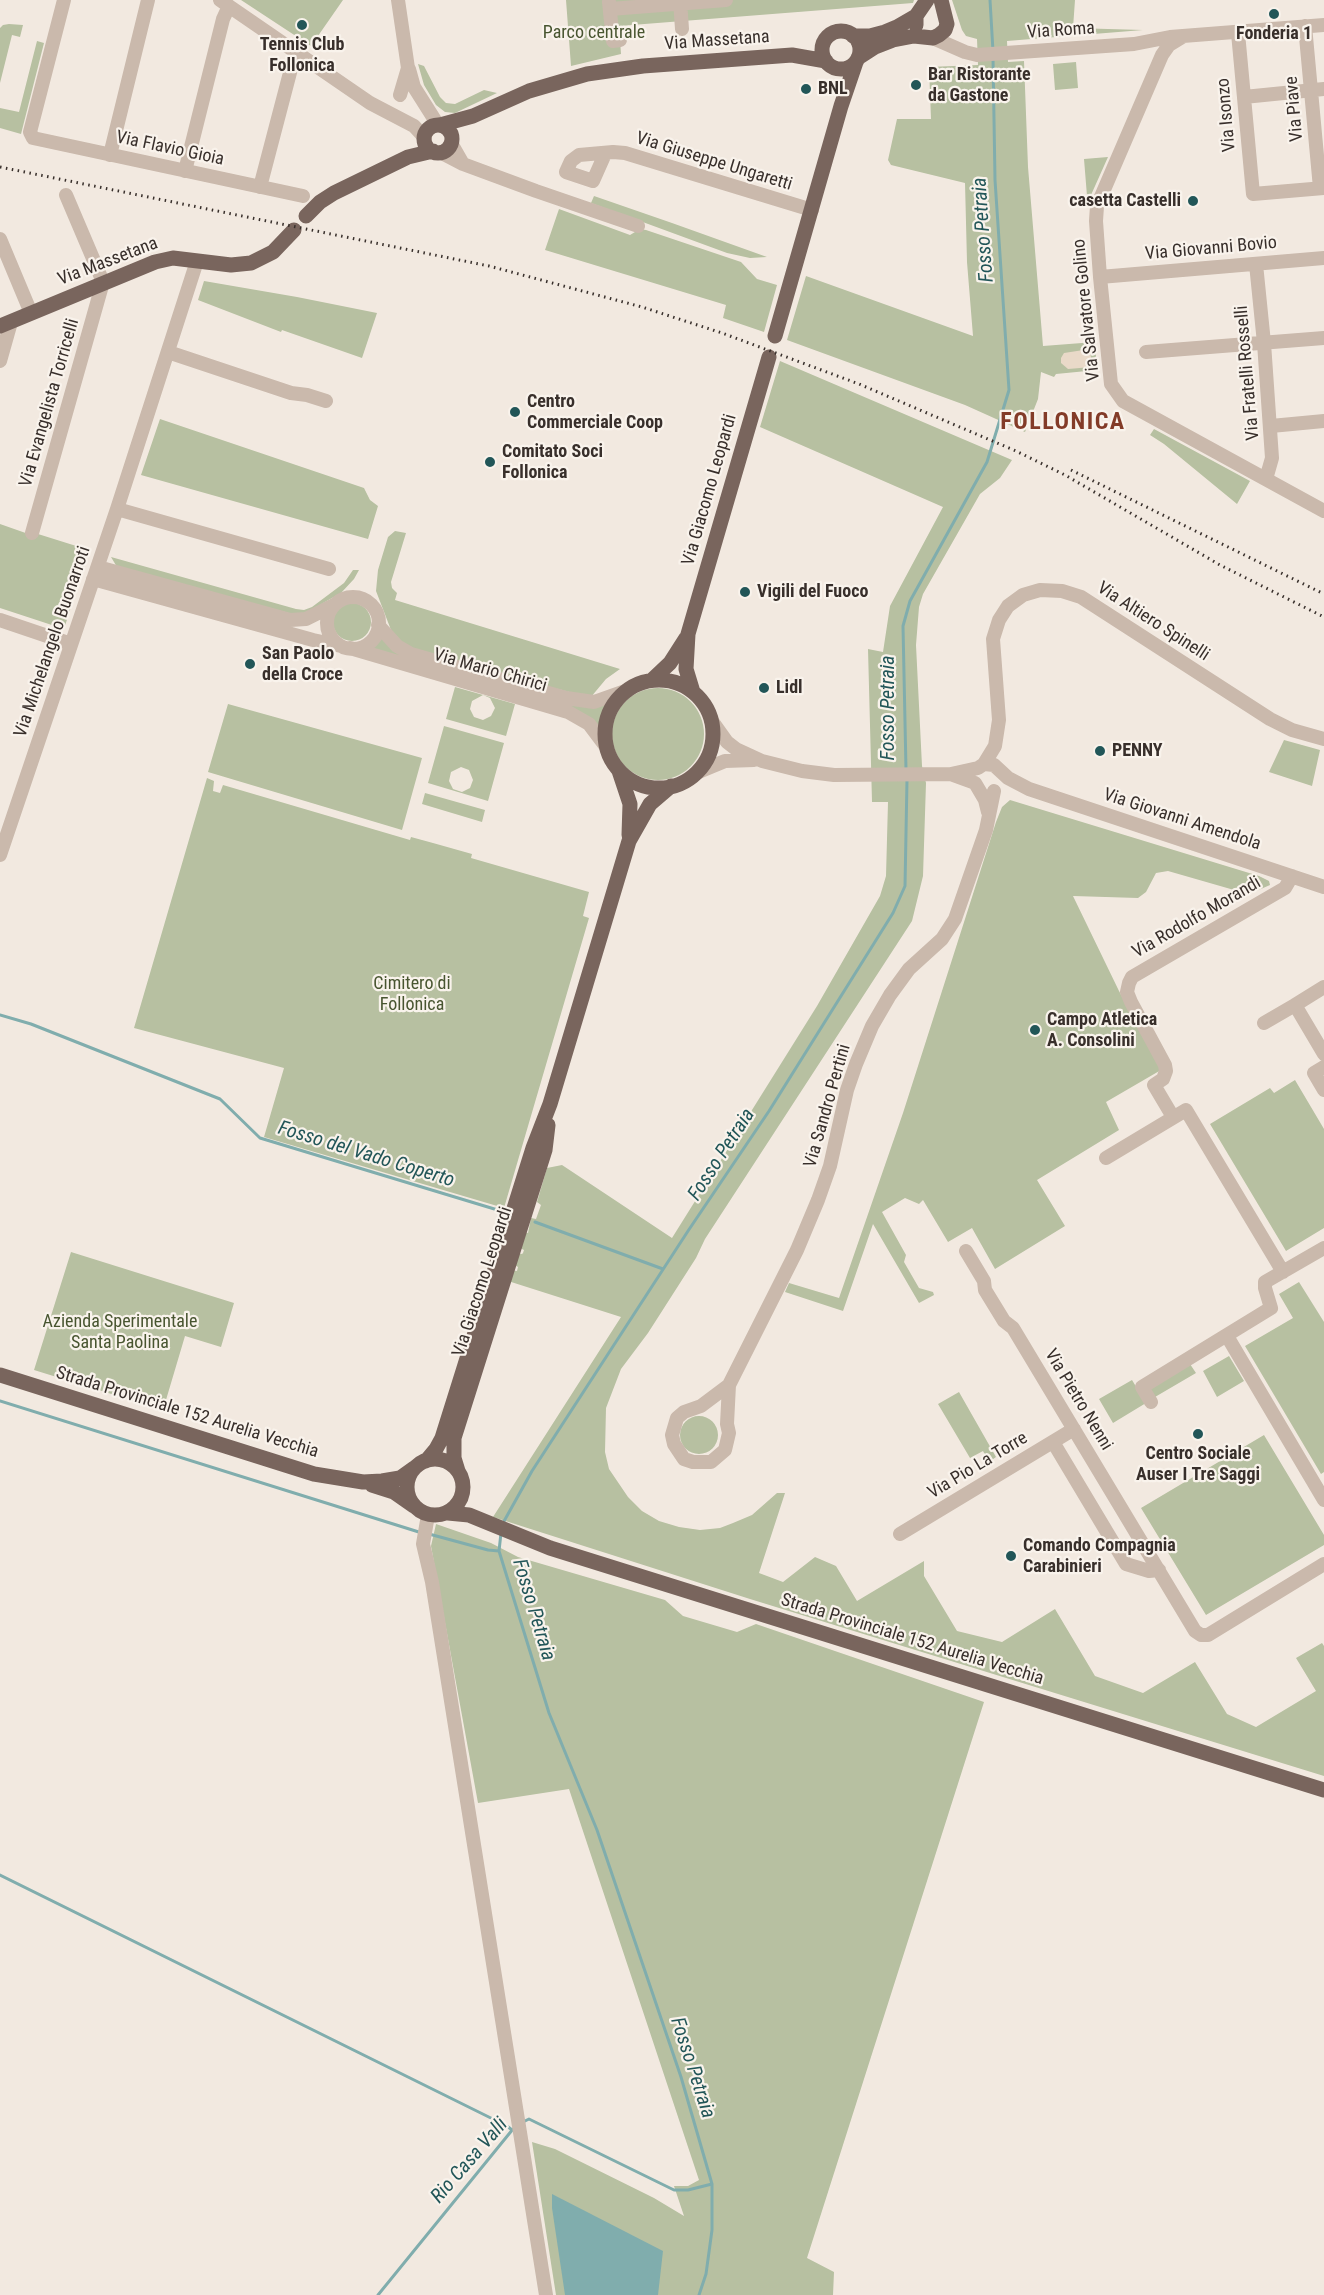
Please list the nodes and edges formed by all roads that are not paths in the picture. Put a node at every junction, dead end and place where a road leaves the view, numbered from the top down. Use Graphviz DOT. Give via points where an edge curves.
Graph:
graph roads {
  1 [pos="64,0"];
  2 [pos="148,0"];
  3 [pos="398,0"];
  4 [pos="726,0"];
  5 [pos="680,2"];
  6 [pos="224,3"];
  7 [pos="610,4"];
  8 [pos="922,8"];
  9 [pos="944,12"];
  10 [pos="1324,25"];
  11 [pos="1305,26"];
  12 [pos="682,29"];
  13 [pos="1238,33"];
  14 [pos="853,36"];
  15 [pos="929,37"];
  16 [pos="620,40"];
  17 [pos="825,41"];
  18 [pos="1158,52"];
  19 [pos="981,53"];
  20 [pos="300,55"];
  21 [pos="792,55"];
  22 [pos="857,60"];
  23 [pos="828,63"];
  24 [pos="408,68"];
  25 [pos="1317,90"];
  26 [pos="419,96"];
  27 [pos="362,97"];
  28 [pos="1244,97"];
  29 [pos="398,98"];
  30 [pos="841,106"];
  31 [pos="397,117"];
  32 [pos="473,117"];
  33 [pos="439,125"];
  34 [pos="438,144"];
  35 [pos="605,154"];
  36 [pos="110,155"];
  37 [pos="185,171"];
  38 [pos="260,187"];
  39 [pos="1322,188"];
  40 [pos="66,195"];
  41 [pos="303,196"];
  42 [pos="812,210"];
  43 [pos="306,216"];
  44 [pos="638,226"];
  45 [pos="294,230"];
  46 [pos="0,239"];
  47 [pos="1324,258"];
  48 [pos="197,261"];
  49 [pos="1256,264"];
  50 [pos="1100,277"];
  51 [pos="103,282"];
  52 [pos="31,313"];
  53 [pos="5,324"];
  54 [pos="775,336"];
  55 [pos="1324,338"];
  56 [pos="1264,343"];
  57 [pos="168,352"];
  58 [pos="1146,352"];
  59 [pos="769,357"];
  60 [pos="0,361"];
  61 [pos="326,400"];
  62 [pos="1324,421"];
  63 [pos="1271,426"];
  64 [pos="1266,478"];
  65 [pos="117,509"];
  66 [pos="1324,511"];
  67 [pos="32,533"];
  68 [pos="329,569"];
  69 [pos="95,573"];
  70 [pos="334,605"];
  71 [pos="0,620"];
  72 [pos="378,625"];
  73 [pos="688,634"];
  74 [pos="71,644"];
  75 [pos="345,647"];
  76 [pos="652,680"];
  77 [pos="625,692"];
  78 [pos="693,692"];
  79 [pos="712,721"];
  80 [pos="1324,739"];
  81 [pos="607,748"];
  82 [pos="762,761"];
  83 [pos="981,766"];
  84 [pos="618,768"];
  85 [pos="696,773"];
  86 [pos="1002,773"];
  87 [pos="951,774"];
  88 [pos="670,786"];
  89 [pos="977,786"];
  90 [pos="1029,789"];
  91 [pos="996,790"];
  92 [pos="7,816"];
  93 [pos="989,817"];
  94 [pos="629,841"];
  95 [pos="0,855"];
  96 [pos="1292,876"];
  97 [pos="1324,886"];
  98 [pos="1324,987"];
  99 [pos="1295,1005"];
  100 [pos="1264,1023"];
  101 [pos="1324,1054"];
  102 [pos="1324,1067"];
  103 [pos="1324,1090"];
  104 [pos="550,1104"];
  105 [pos="1173,1118"];
  106 [pos="1106,1158"];
  107 [pos="1324,1248"];
  108 [pos="966,1251"];
  109 [pos="1283,1272"];
  110 [pos="1227,1336"];
  111 [pos="0,1375"];
  112 [pos="729,1385"];
  113 [pos="1151,1402"];
  114 [pos="1074,1429"];
  115 [pos="1053,1442"];
  116 [pos="420,1465"];
  117 [pos="458,1471"];
  118 [pos="363,1482"];
  119 [pos="464,1487"];
  120 [pos="1320,1494"];
  121 [pos="414,1506"];
  122 [pos="448,1513"];
  123 [pos="427,1519"];
  124 [pos="490,1524"];
  125 [pos="900,1534"];
  126 [pos="1324,1564"];
  127 [pos="1159,1570"];
  128 [pos="1324,1790"];
  129 [pos="546,2295"];
  1 -- 36 [label="street, Via Flavio Gioia" via="31,136"];
  2 -- 36 [label="street"];
  3 -- 24 [label="street"];
  4 -- 5 [label="street"];
  5 -- 7 [label="street"];
  5 -- 12 [label="street"];
  6 -- 20 [label="street"];
  6 -- 37 [label="street"];
  7 -- 16 [label="street" via="613,41"];
  8 -- 9 [label="main road" via="936,7"];
  8 -- 14 [label="main road" via="885,32"];
  8 -- 15 [label="main road" via="917,29"];
  9 -- 15 [label="main road" via="942,33"];
  9 -- 19 [label="street" via="960,43"];
  10 -- 11 [label="street, Via Roma"];
  11 -- 13 [label="street, Via Roma"];
  11 -- 25 [label="street, Via Piave"];
  13 -- 18 [label="street, Via Roma" via="1170,38"];
  13 -- 28 [label="street, Via Isonzo"];
  14 -- 17 [label="main road" via="838,32"];
  14 -- 22 [label="main road" via="860,46"];
  15 -- 19 [label="street, Via Roma" via="965,52"];
  15 -- 22 [label="main road" via="893,40"];
  17 -- 21 [label="main road, Via Massetana"];
  17 -- 23 [label="main road" via="823,51"];
  18 -- 19 [label="street, Via Roma" via="1134,44"];
  18 -- 50 [label="street, Via Salvatore Golino" via="1097,206"];
  20 -- 27 [label="street"];
  20 -- 38 [label="street" via="292,65"];
  21 -- 23 [label="main road, Via Massetana"];
  21 -- 32 [label="main road, Via Massetana" via="587,74 529,91"];
  22 -- 23 [label="main road" via="843,69"];
  22 -- 30 [label="main road"];
  23 -- 30 [label="main road" via="837,81"];
  24 -- 26 [label="street"];
  24 -- 29 [label="street"];
  25 -- 28 [label="street"];
  25 -- 39 [label="street, Via Piave"];
  26 -- 29 [label="street" via="413,92"];
  26 -- 33 [label="street"];
  27 -- 29 [label="street" via="377,102"];
  27 -- 31 [label="street"];
  28 -- 39 [label="street, Via Isonzo" via="1252,194"];
  29 -- 31 [label="street" via="394,109"];
  30 -- 42 [label="main road"];
  31 -- 34 [label="street"];
  32 -- 33 [label="main road, Via Massetana"];
  32 -- 34 [label="main road, Via Massetana"];
  33 -- 34 [label="main road" via="450,132"];
  34 -- 43 [label="main road, Via Massetana" via="333,193"];
  34 -- 44 [label="street" via="463,164"];
  35 -- 42 [label="street, Via Giuseppe Ungaretti" via="625,153"];
  36 -- 37 [label="street, Via Flavio Gioia"];
  37 -- 38 [label="street, Via Flavio Gioia"];
  38 -- 41 [label="street, Via Flavio Gioia"];
  40 -- 51 [label="street"];
  42 -- 54 [label="main road"];
  45 -- 48 [label="main road, Via Massetana" via="273,252 251,263 231,266"];
  46 -- 52 [label="street"];
  47 -- 49 [label="street, Via Giovanni Bovio"];
  48 -- 51 [label="main road, Via Massetana" via="164,260"];
  48 -- 57 [label="street, Via Michelangelo Buonarroti"];
  49 -- 50 [label="street, Via Giovanni Bovio"];
  49 -- 56 [label="street, Via Fratelli Rosselli"];
  50 -- 64 [label="street, Via Salvatore Golino" via="1110,378 1117,395"];
  51 -- 52 [label="main road, Via Massetana"];
  51 -- 67 [label="street, Via Evangelista Torricelli"];
  52 -- 53 [label="main road, Via Massetana"];
  53 -- 60 [label="street"];
  55 -- 56 [label="street"];
  56 -- 58 [label="street"];
  56 -- 63 [label="street, Via Fratelli Rosselli"];
  57 -- 61 [label="street" via="291,393"];
  57 -- 65 [label="street, Via Michelangelo Buonarroti"];
  59 -- 73 [label="main road, Via Giacomo Leopardi"];
  62 -- 63 [label="street"];
  63 -- 64 [label="street, Via Fratelli Rosselli" via="1272,462"];
  64 -- 66 [label="street, Via Salvatore Golino"];
  65 -- 68 [label="street"];
  65 -- 69 [label="street, Via Michelangelo Buonarroti"];
  69 -- 70 [label="street, Via Mario Chirici" via="290,620 306,619"];
  69 -- 74 [label="street, Via Michelangelo Buonarroti"];
  69 -- 75 [label="street, Via Mario Chirici"];
  70 -- 72 [label="street, Via Mario Chirici" via="347,598 363,600 375,610"];
  70 -- 75 [label="street" via="327,627 331,636"];
  71 -- 74 [label="street"];
  72 -- 75 [label="street" via="369,643 360,648"];
  72 -- 77 [label="street, Via Mario Chirici" via="397,646 411,654 566,698 594,702"];
  73 -- 76 [label="main road, Via Giacomo Leopardi" via="670,663"];
  73 -- 78 [label="main road, Via Giacomo Leopardi" via="686,669"];
  74 -- 92 [label="street, Via Michelangelo Buonarroti"];
  75 -- 81 [label="street, Via Mario Chirici" via="568,712 589,724"];
  76 -- 77 [label="main road, Via Giacomo Leopardi"];
  76 -- 78 [label="main road" via="674,682"];
  77 -- 81 [label="main road" via="608,717"];
  78 -- 79 [label="main road, Via Giacomo Leopardi"];
  79 -- 82 [label="street, Via Giovanni Amendola" via="732,746"];
  79 -- 85 [label="main road" via="710,751"];
  80 -- 83 [label="street, Via Altiero Spinelli" via="1270,719 1081,597 1040,590 1023,595 1008,606 999,620 993,639 999,720 995,746"];
  81 -- 84 [label="main road, Via Giacomo Leopardi"];
  82 -- 85 [label="street, Via Giovanni Amendola" via="724,761"];
  82 -- 87 [label="street, Via Giovanni Amendola" via="814,772"];
  83 -- 86 [label="street, Via Giovanni Amendola" via="994,765"];
  83 -- 87 [label="street, Via Giovanni Amendola"];
  83 -- 89 [label="street" via="974,776"];
  84 -- 88 [label="main road, Via Giacomo Leopardi" via="642,784"];
  84 -- 94 [label="main road, Via Giacomo Leopardi" via="630,804"];
  85 -- 88 [label="main road, Via Giacomo Leopardi"];
  86 -- 90 [label="street, Via Giovanni Amendola"];
  86 -- 91 [label="street"];
  87 -- 89 [label="street, Via Giovanni Amendola"];
  88 -- 94 [label="main road, Via Giacomo Leopardi" via="650,804"];
  89 -- 91 [label="street, Via Giovanni Amendola" via="984,792"];
  89 -- 93 [label="street"];
  90 -- 91 [label="street, Via Giovanni Amendola"];
  90 -- 96 [label="street, Via Giovanni Amendola"];
  91 -- 93 [label="street, Via Sandro Pertini"];
  92 -- 95 [label="street, Via Michelangelo Buonarroti"];
  93 -- 112 [label="street, Via Sandro Pertini" via="955,919 942,939 900,981 872,1026 852,1076 818,1200"];
  94 -- 104 [label="main road, Via Giacomo Leopardi"];
  96 -- 97 [label="street, Via Giovanni Amendola"];
  96 -- 105 [label="street, Via Rodolfo Morandi" via="1285,888 1132,977 1129,983 1131,1002 1165,1065 1163,1079 1154,1085"];
  98 -- 99 [label="street"];
  99 -- 100 [label="street"];
  99 -- 101 [label="street"];
  102 -- 103 [label="street" via="1314,1073"];
  104 -- 116 [label="main road, Via Giacomo Leopardi" via="442,1438"];
  104 -- 117 [label="main road, Via Giacomo Leopardi" via="545,1150 454,1438"];
  105 -- 106 [label="street"];
  105 -- 109 [label="street" via="1186,1110"];
  107 -- 109 [label="street"];
  108 -- 114 [label="street, Via Pietro Nenni" via="984,1281 985,1290 1004,1321 1013,1328"];
  109 -- 110 [label="street" via="1265,1282 1271,1308"];
  110 -- 113 [label="street" via="1142,1387"];
  110 -- 120 [label="street"];
  111 -- 118 [label="main road, Strada Provinciale 152 Aurelia Vecchia" via="288,1467"];
  112 -- 112 [label="street, Via Sandro Pertini" via="677,1418 672,1435 684,1459 711,1462 725,1450"];
  114 -- 115 [label="street, Via Pio La Torre"];
  114 -- 127 [label="street, Via Pietro Nenni"];
  115 -- 125 [label="street, Via Pio La Torre"];
  115 -- 127 [label="street" via="1126,1564"];
  116 -- 117 [label="main road" via="436,1459 446,1461"];
  116 -- 118 [label="main road, Strada Provinciale 152 Aurelia Vecchia" via="393,1480"];
  116 -- 121 [label="main road" via="408,1480"];
  117 -- 119 [label="main road, Strada Provinciale 152 Aurelia Vecchia"];
  118 -- 121 [label="main road, Strada Provinciale 152 Aurelia Vecchia" via="394,1492"];
  119 -- 122 [label="main road" via="457,1505"];
  119 -- 124 [label="main road, Strada Provinciale 152 Aurelia Vecchia" via="472,1505"];
  121 -- 123 [label="main road, Strada Provinciale 152 Aurelia Vecchia"];
  122 -- 123 [label="main road, Strada Provinciale 152 Aurelia Vecchia"];
  122 -- 124 [label="main road, Strada Provinciale 152 Aurelia Vecchia" via="462,1513"];
  123 -- 129 [label="street" via="423,1544"];
  124 -- 128 [label="main road, Strada Provinciale 152 Aurelia Vecchia" via="524,1539"];
  126 -- 127 [label="street, Via Pietro Nenni" via="1208,1635 1193,1628"];
}
